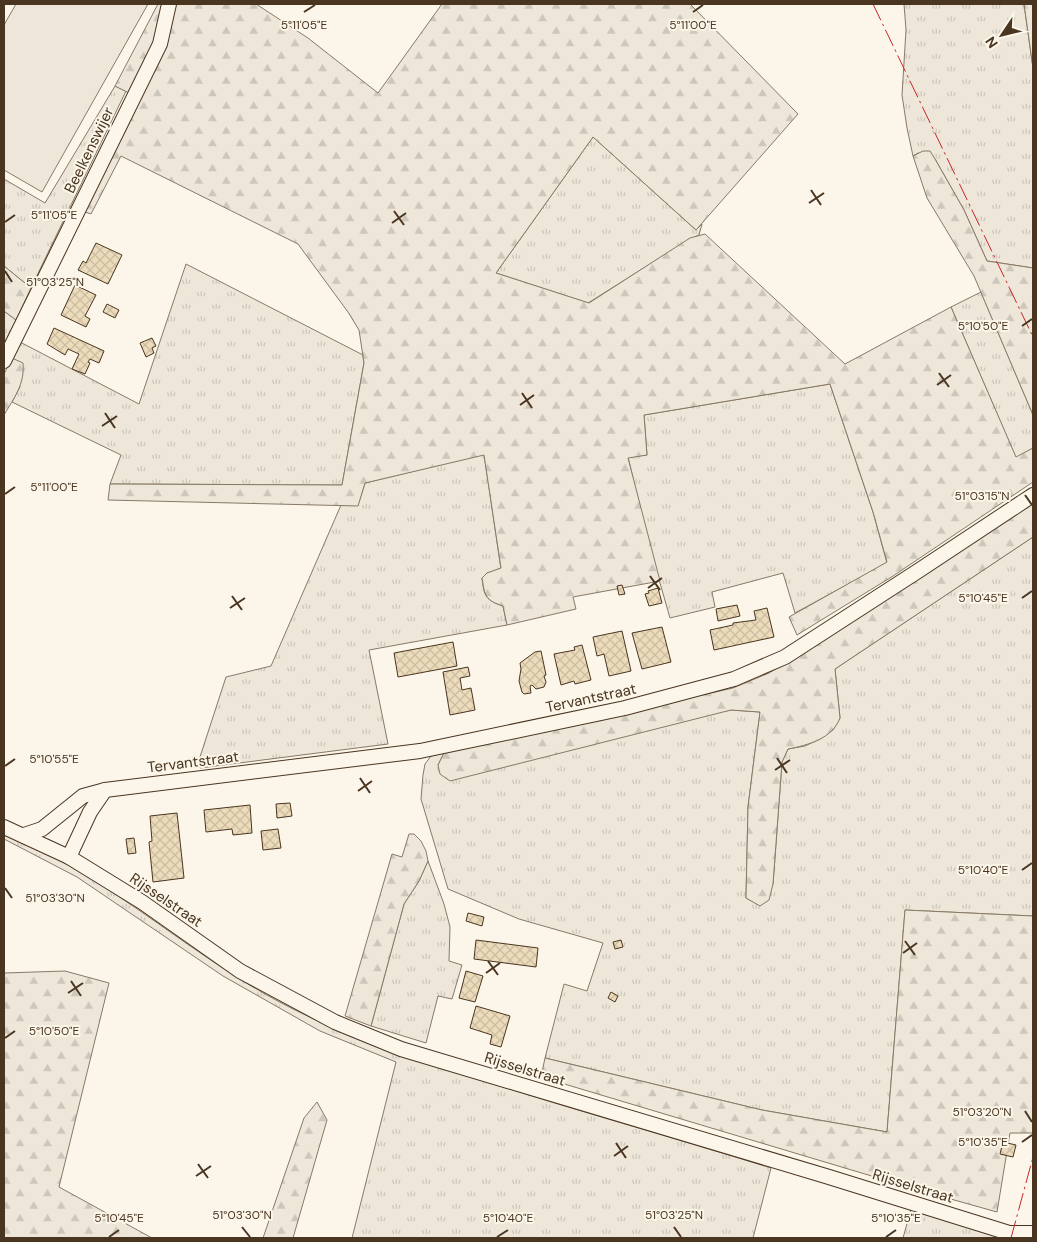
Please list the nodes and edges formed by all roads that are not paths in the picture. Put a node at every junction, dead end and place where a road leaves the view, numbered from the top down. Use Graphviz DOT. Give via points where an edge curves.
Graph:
graph roads {
  1 [pos="169,4"];
  2 [pos="4,361"];
  3 [pos="1033,495"];
  4 [pos="105,790"];
  5 [pos="4,827"];
  6 [pos="24,836"];
  7 [pos="69,857"];
  8 [pos="1033,1233"];
  9 [pos="1014,1235"];
  1 -- 2 [label="street, Beelkenswijer" via="160,44"];
  3 -- 4 [label="street, Tervantstraat" via="785,657 734,679 625,708 420,751"];
  4 -- 6 [label="street, Tervantstraat" via="83,796 42,829"];
  4 -- 7 [label="street" via="90,812"];
  5 -- 6 [label="street"];
  6 -- 7 [label="street"];
  7 -- 9 [label="street, Rijsselstraat" via="142,902 240,971 335,1022 401,1049 829,1176"];
  8 -- 9 [label="street, Rijsselstraat"];
}
